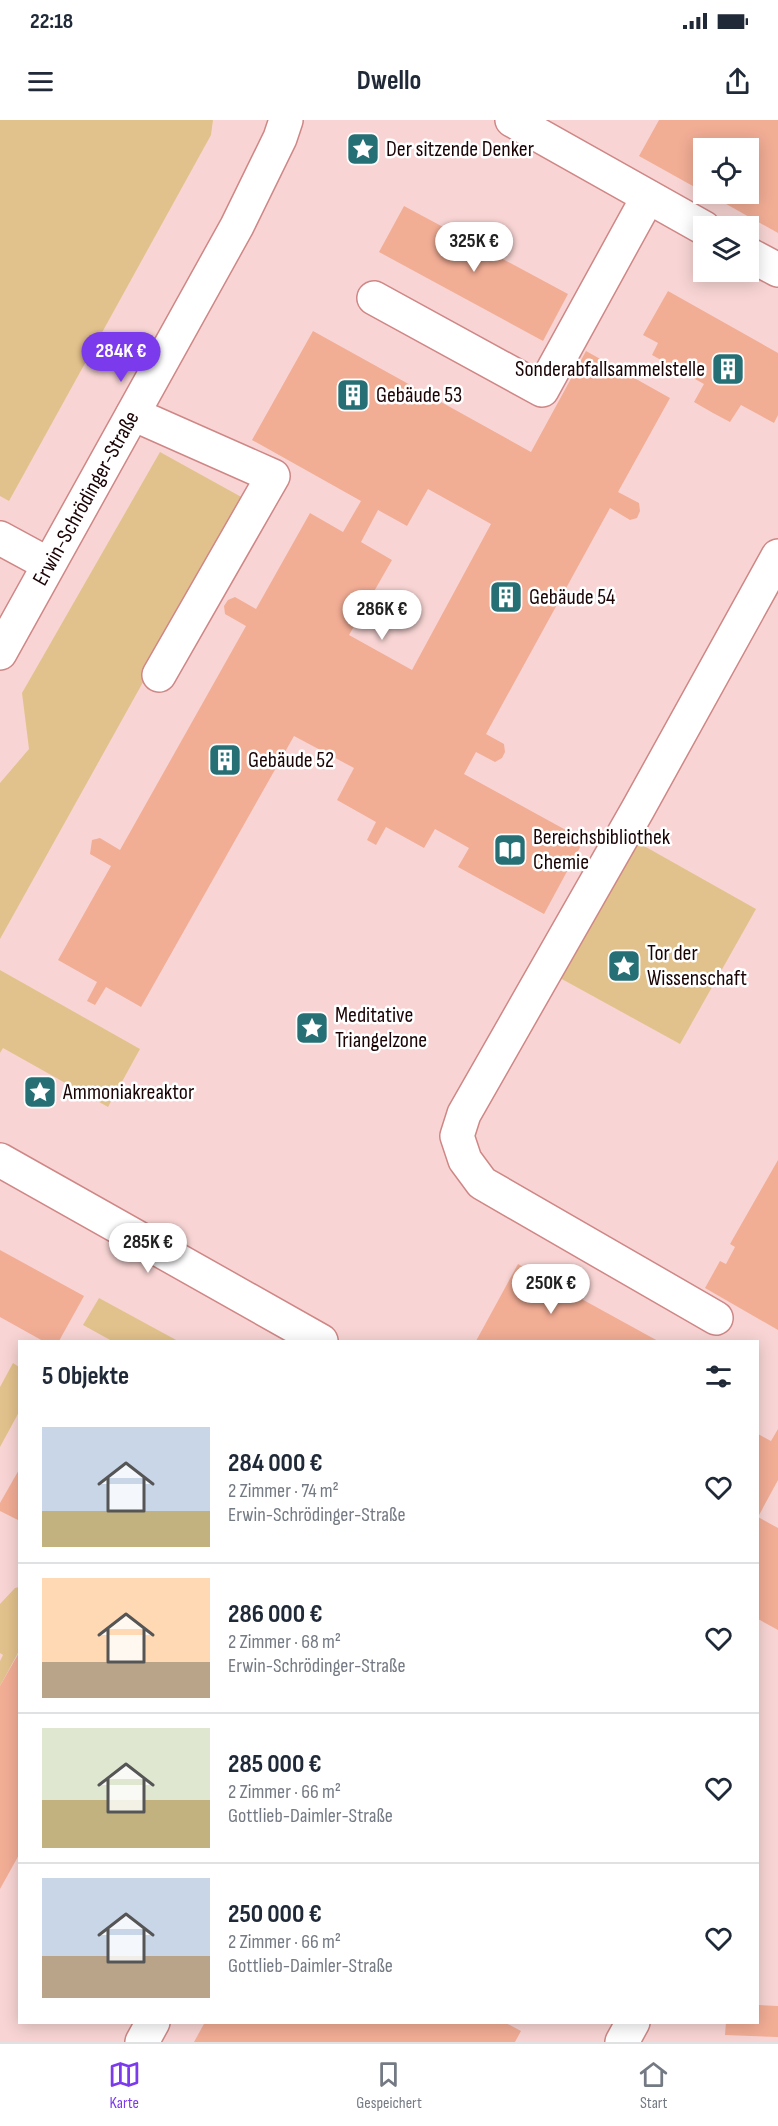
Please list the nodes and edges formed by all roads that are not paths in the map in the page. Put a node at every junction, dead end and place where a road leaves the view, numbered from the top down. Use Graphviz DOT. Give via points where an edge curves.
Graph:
graph roads {
  1 [pos="286,120"];
  2 [pos="512,120"];
  3 [pos="648,197"];
  4 [pos="693,222"];
  5 [pos="759,260"];
  6 [pos="778,270"];
  7 [pos="374,298"];
  8 [pos="133,414"];
  9 [pos="0,538"];
  10 [pos="778,556"];
  11 [pos="48,564"];
  12 [pos="0,654"];
  13 [pos="159,675"];
  14 [pos="0,1160"];
  15 [pos="716,1318"];
  16 [pos="319,1340"];
  17 [pos="152,2024"];
  18 [pos="632,2024"];
  19 [pos="142,2042"];
  20 [pos="622,2042"];
  1 -- 8 [label="street, Erwin-Schrödinger-Straße" via="237,226"];
  2 -- 3 [label="street"];
  3 -- 4 [label="street"];
  3 -- 7 [label="street" via="542,390"];
  5 -- 6 [label="street"];
  8 -- 11 [label="street, Erwin-Schrödinger-Straße"];
  8 -- 13 [label="street" via="273,476"];
  9 -- 11 [label="street"];
  10 -- 15 [label="street" via="464,1114 457,1136 465,1160 482,1183"];
  11 -- 12 [label="street, Erwin-Schrödinger-Straße"];
  14 -- 16 [label="street"];
  17 -- 19 [label="street"];
  18 -- 20 [label="street"];
}
